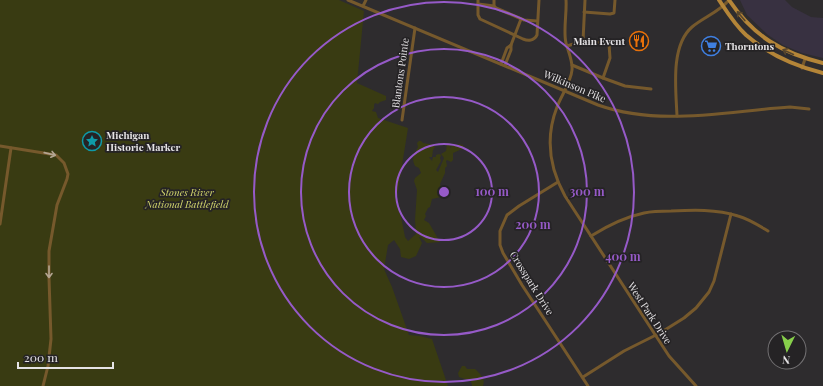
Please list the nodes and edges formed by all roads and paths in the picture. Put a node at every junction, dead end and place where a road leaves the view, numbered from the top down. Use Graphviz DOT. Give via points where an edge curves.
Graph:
graph roads {
  1 [pos="348,0"];
  2 [pos="366,0"];
  3 [pos="494,0"];
  4 [pos="539,0"];
  5 [pos="566,0"];
  6 [pos="585,0"];
  7 [pos="615,0"];
  8 [pos="719,0"];
  9 [pos="729,0"];
  10 [pos="478,2"];
  11 [pos="364,6"];
  12 [pos="494,6"];
  13 [pos="723,6"];
  14 [pos="584,12"];
  15 [pos="521,19"];
  16 [pos="537,21"];
  17 [pos="415,28"];
  18 [pos="515,35"];
  19 [pos="583,41"];
  20 [pos="511,45"];
  21 [pos="566,46"];
  22 [pos="804,59"];
  23 [pos="823,63"];
  24 [pos="501,64"];
  25 [pos="572,65"];
  26 [pos="505,66"];
  27 [pos="802,68"];
  28 [pos="823,73"];
  29 [pos="603,78"];
  30 [pos="651,89"];
  31 [pos="564,91"];
  32 [pos="810,109"];
  33 [pos="677,116"];
  34 [pos="402,120"];
  35 [pos="0,146"];
  36 [pos="11,148"];
  37 [pos="558,182"];
  38 [pos="731,214"];
  39 [pos="0,224"];
  40 [pos="768,231"];
  41 [pos="591,236"];
  42 [pos="655,336"];
  43 [pos="583,377"];
  44 [pos="43,386"];
  45 [pos="588,386"];
  46 [pos="696,386"];
  1 -- 11 [label="street, Wilkinson Pike"];
  2 -- 11 [label="street"];
  3 -- 12 [label="street"];
  4 -- 16 [label="street"];
  5 -- 21 [label="street"];
  6 -- 14 [label="street"];
  7 -- 14 [label="street" via="614,13"];
  8 -- 13 [label="main road"];
  9 -- 13 [label="street"];
  22 -- 9 [label="main road, one-way" via="764,39 748,25"];
  10 -- 12 [label="street"];
  10 -- 18 [label="street" via="480,19"];
  11 -- 17 [label="street, Wilkinson Pike"];
  12 -- 15 [label="street"];
  13 -- 27 [label="main road" via="745,34 761,47"];
  13 -- 33 [label="street" via="691,28 681,45 676,67"];
  14 -- 19 [label="street"];
  15 -- 16 [label="street"];
  15 -- 18 [label="street"];
  16 -- 18 [label="street" via="537,35 534,39 526,40"];
  17 -- 24 [label="street, Wilkinson Pike"];
  17 -- 34 [label="street, Blantons Pointe"];
  18 -- 20 [label="street"];
  19 -- 21 [label="street"];
  19 -- 29 [label="street" via="609,44 610,58"];
  20 -- 24 [label="street" via="507,48"];
  20 -- 26 [label="street"];
  21 -- 25 [label="street"];
  22 -- 23 [label="main road"];
  22 -- 27 [label="street"];
  24 -- 26 [label="street, Wilkinson Pike"];
  25 -- 29 [label="street"];
  25 -- 31 [label="street, West Park Drive"];
  26 -- 31 [label="street, Wilkinson Pike"];
  27 -- 28 [label="main road"];
  29 -- 30 [label="street" via="624,86"];
  31 -- 33 [label="street, Wilkinson Pike" via="615,111"];
  31 -- 37 [label="street, West Park Drive" via="550,136 551,159"];
  32 -- 33 [label="street, Wilkinson Pike" via="790,107"];
  35 -- 36 [label="street"];
  36 -- 39 [label="street"];
  36 -- 44 [label="street, one-way" via="56,155 64,162 68,174 57,205 49,250 52,339"];
  37 -- 41 [label="street, West Park Drive"];
  37 -- 43 [label="street, Crosspark Drive" via="507,216 501,228 500,240 503,254"];
  38 -- 40 [label="street"];
  38 -- 41 [label="street" via="704,210 645,213 620,220"];
  38 -- 42 [label="street" via="718,270 708,292 696,308 684,318"];
  41 -- 42 [label="street, West Park Drive"];
  42 -- 43 [label="street" via="624,351"];
  42 -- 46 [label="street, West Park Drive"];
  43 -- 45 [label="street, Crosspark Drive"];
}
